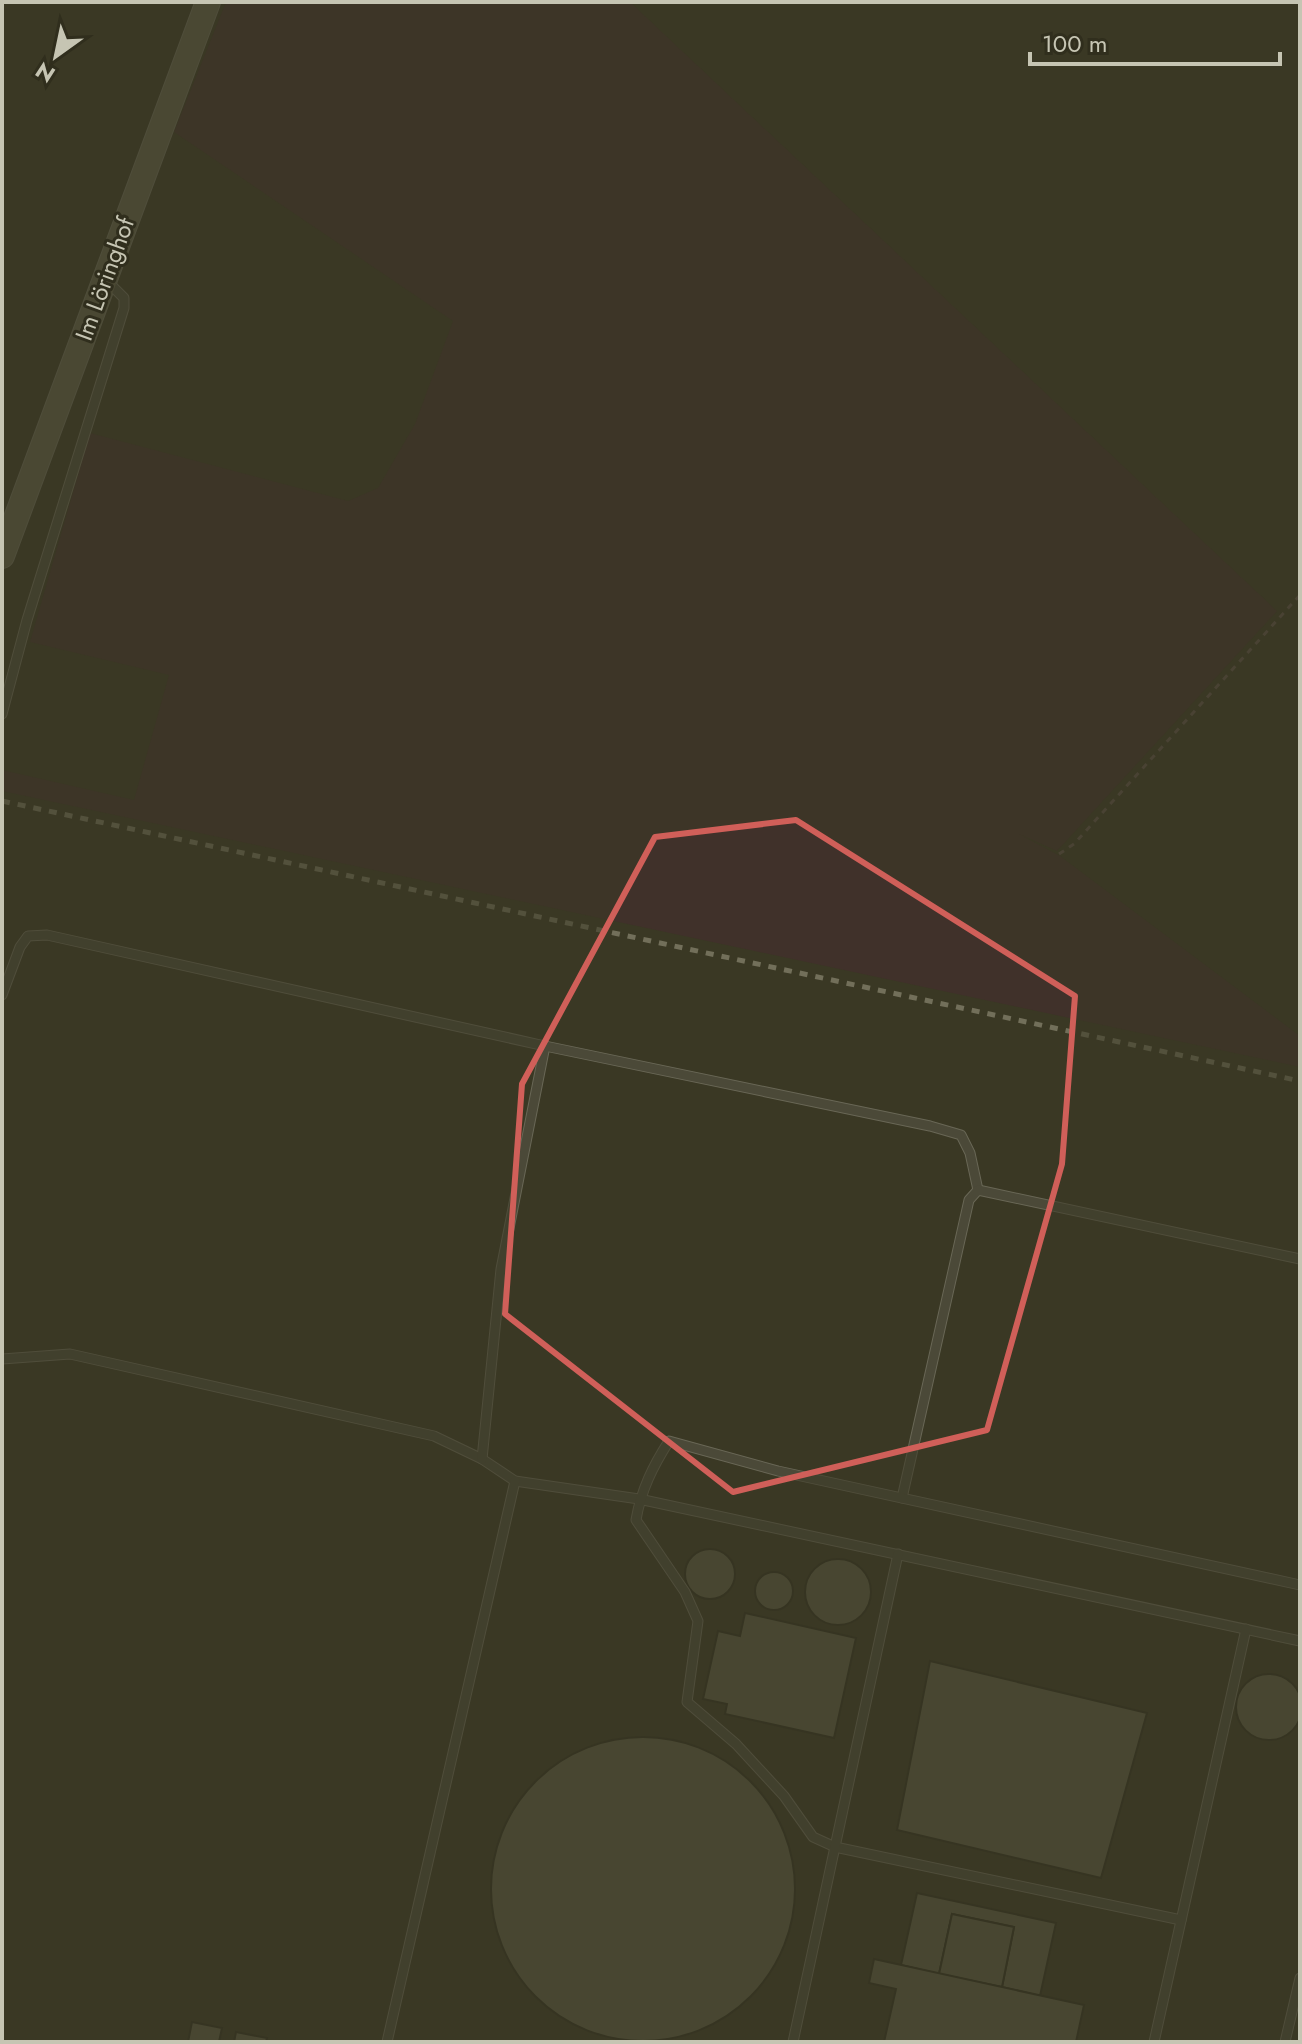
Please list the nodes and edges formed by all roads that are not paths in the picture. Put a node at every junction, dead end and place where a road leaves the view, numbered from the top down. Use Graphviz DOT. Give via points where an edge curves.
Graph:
graph roads {
  1 [pos="208,2"];
  2 [pos="105,280"];
  3 [pos="2,556"];
  4 [pos="2,714"];
  5 [pos="2,995"];
  6 [pos="545,1046"];
  7 [pos="978,1190"];
  8 [pos="1300,1259"];
  9 [pos="2,1359"];
  10 [pos="482,1459"];
  11 [pos="515,1481"];
  12 [pos="902,1498"];
  13 [pos="639,1499"];
  14 [pos="898,1554"];
  15 [pos="1300,1585"];
  16 [pos="1246,1629"];
  17 [pos="1300,1641"];
  18 [pos="835,1847"];
  19 [pos="1181,1920"];
  20 [pos="1300,1978"];
  21 [pos="387,2042"];
  22 [pos="793,2042"];
  23 [pos="1154,2042"];
  24 [pos="1285,2042"];
  1 -- 2 [label="street, Im Löringhof"];
  2 -- 3 [label="street, Im Löringhof"];
  2 -- 4 [label="lane" via="124,298 124,308"];
  5 -- 6 [label="lane" via="28,936 47,935"];
  6 -- 7 [label="lane" via="961,1135"];
  6 -- 10 [label="lane" via="501,1269"];
  7 -- 8 [label="lane"];
  7 -- 12 [label="lane" via="969,1200"];
  9 -- 10 [label="lane" via="70,1354 434,1436"];
  10 -- 11 [label="lane"];
  11 -- 13 [label="lane"];
  11 -- 21 [label="lane"];
  12 -- 13 [label="lane" via="669,1441"];
  12 -- 15 [label="lane"];
  13 -- 14 [label="lane"];
  13 -- 18 [label="lane" via="636,1520 685,1592 698,1621 687,1702 736,1744 813,1837"];
  14 -- 16 [label="lane"];
  14 -- 18 [label="lane"];
  16 -- 17 [label="lane"];
  16 -- 19 [label="lane"];
  18 -- 19 [label="lane"];
  18 -- 22 [label="lane"];
  19 -- 23 [label="lane"];
  20 -- 24 [label="lane"];
}
